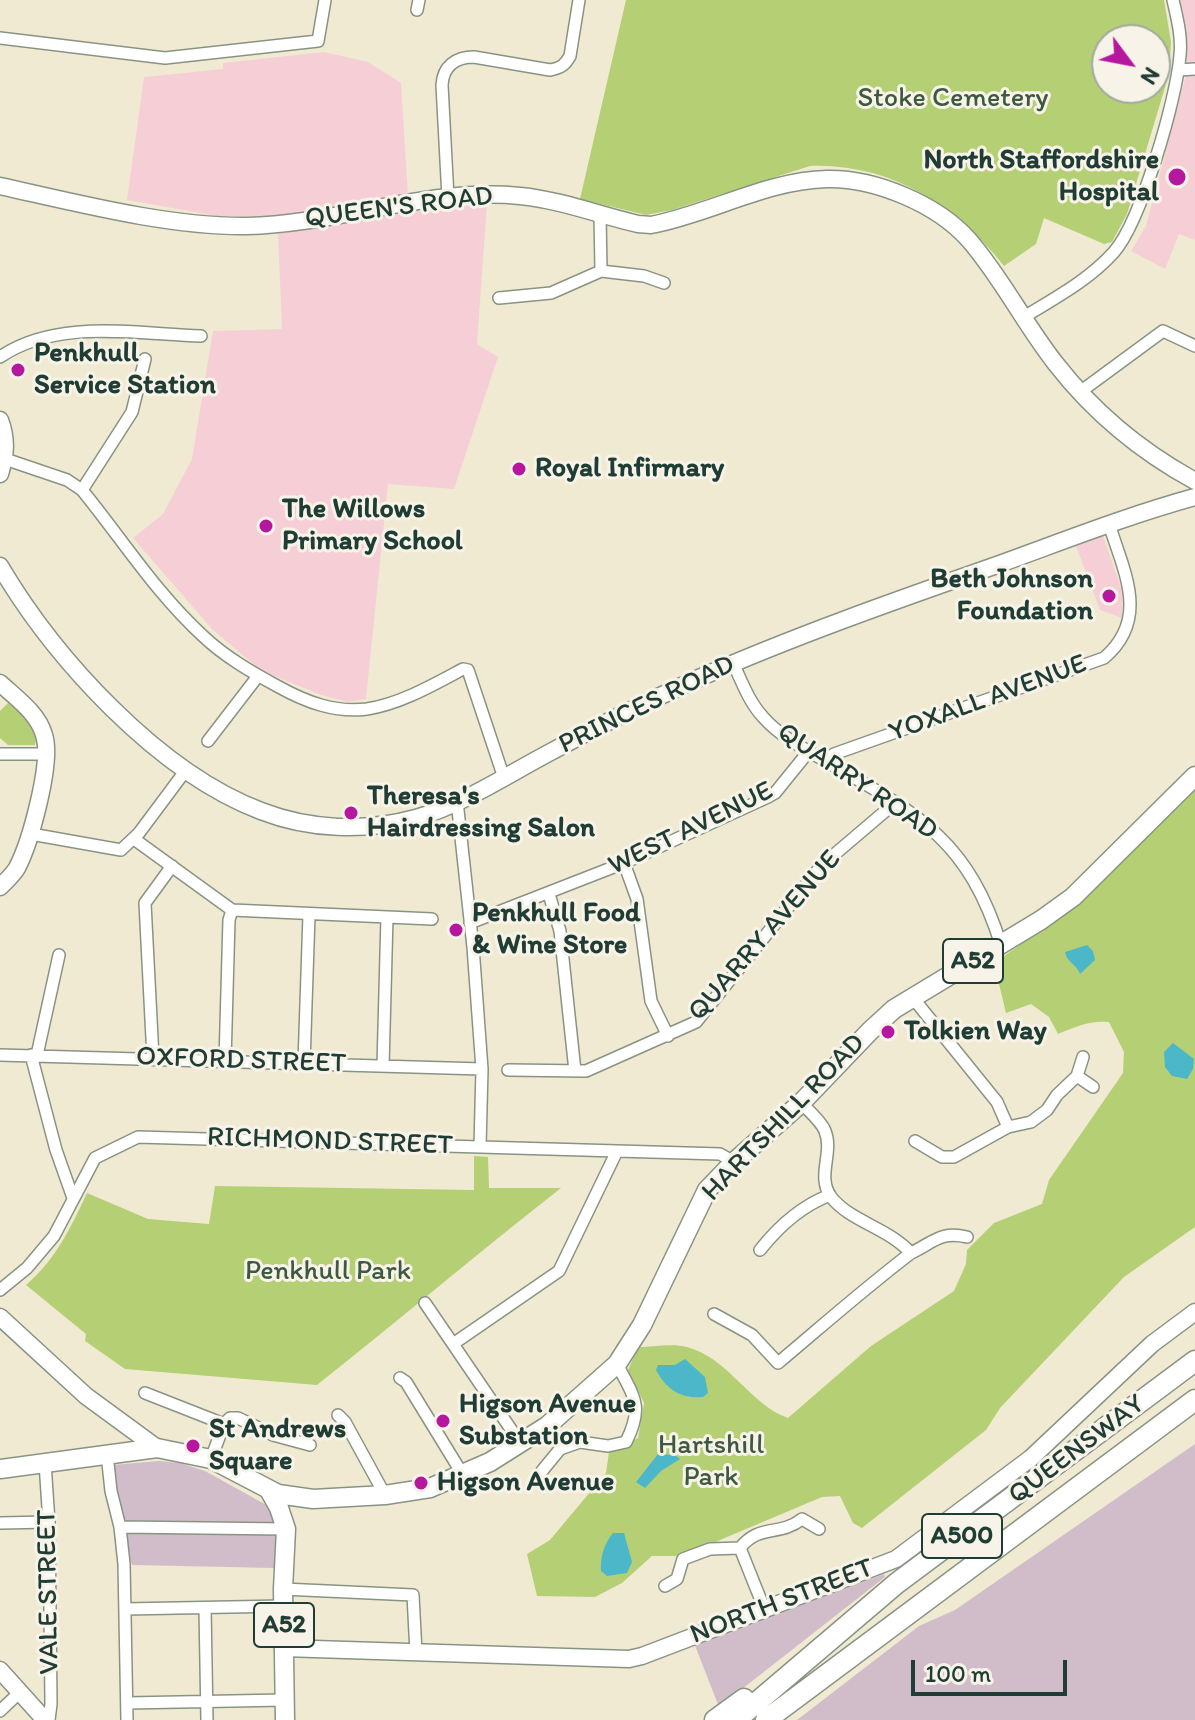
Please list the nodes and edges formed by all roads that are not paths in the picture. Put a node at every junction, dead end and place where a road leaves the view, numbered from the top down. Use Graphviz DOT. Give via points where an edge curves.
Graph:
graph roads {
  1 [pos="325,0"];
  2 [pos="579,0"];
  3 [pos="1173,0"];
  4 [pos="0,38"];
  5 [pos="1195,69"];
  6 [pos="1179,70"];
  7 [pos="0,186"];
  8 [pos="448,198"];
  9 [pos="600,214"];
  10 [pos="601,271"];
  11 [pos="664,283"];
  12 [pos="499,298"];
  13 [pos="1024,317"];
  14 [pos="201,336"];
  15 [pos="1195,346"];
  16 [pos="0,357"];
  17 [pos="145,359"];
  18 [pos="1080,392"];
  19 [pos="0,420"];
  20 [pos="2,467"];
  21 [pos="1195,481"];
  22 [pos="82,490"];
  23 [pos="1195,497"];
  24 [pos="1109,524"];
  25 [pos="0,566"];
  26 [pos="733,663"];
  27 [pos="258,676"];
  28 [pos="0,683"];
  29 [pos="208,741"];
  30 [pos="809,751"];
  31 [pos="0,754"];
  32 [pos="46,754"];
  33 [pos="826,761"];
  34 [pos="186,770"];
  35 [pos="1195,776"];
  36 [pos="504,778"];
  37 [pos="457,801"];
  38 [pos="896,802"];
  39 [pos="31,834"];
  40 [pos="134,839"];
  41 [pos="624,863"];
  42 [pos="172,866"];
  43 [pos="0,887"];
  44 [pos="549,894"];
  45 [pos="232,910"];
  46 [pos="309,915"];
  47 [pos="387,917"];
  48 [pos="432,919"];
  49 [pos="470,923"];
  50 [pos="1001,945"];
  51 [pos="59,955"];
  52 [pos="913,998"];
  53 [pos="668,1036"];
  54 [pos="0,1055"];
  55 [pos="34,1055"];
  56 [pos="1083,1057"];
  57 [pos="153,1058"];
  58 [pos="225,1061"];
  59 [pos="304,1063"];
  60 [pos="383,1066"];
  61 [pos="482,1069"];
  62 [pos="508,1070"];
  63 [pos="575,1071"];
  64 [pos="1077,1076"];
  65 [pos="1093,1087"];
  66 [pos="801,1103"];
  67 [pos="1008,1127"];
  68 [pos="915,1141"];
  69 [pos="480,1146"];
  70 [pos="617,1151"];
  71 [pos="734,1162"];
  72 [pos="830,1195"];
  73 [pos="73,1198"];
  74 [pos="967,1237"];
  75 [pos="760,1250"];
  76 [pos="911,1253"];
  77 [pos="0,1290"];
  78 [pos="425,1303"];
  79 [pos="1195,1312"];
  80 [pos="714,1314"];
  81 [pos="0,1317"];
  82 [pos="453,1344"];
  83 [pos="1195,1361"];
  84 [pos="617,1364"];
  85 [pos="400,1378"];
  86 [pos="145,1393"];
  87 [pos="1195,1400"];
  88 [pos="338,1415"];
  89 [pos="1195,1416"];
  90 [pos="224,1424"];
  91 [pos="521,1444"];
  92 [pos="310,1445"];
  93 [pos="157,1448"];
  94 [pos="107,1454"];
  95 [pos="211,1459"];
  96 [pos="45,1463"];
  97 [pos="0,1469"];
  98 [pos="542,1471"];
  99 [pos="463,1475"];
  100 [pos="269,1490"];
  101 [pos="385,1495"];
  102 [pos="313,1499"];
  103 [pos="49,1522"];
  104 [pos="0,1523"];
  105 [pos="120,1527"];
  106 [pos="286,1529"];
  107 [pos="819,1529"];
  108 [pos="1016,1532"];
  109 [pos="740,1548"];
  110 [pos="897,1583"];
  111 [pos="665,1586"];
  112 [pos="283,1597"];
  113 [pos="919,1604"];
  114 [pos="205,1608"];
  115 [pos="764,1608"];
  116 [pos="125,1609"];
  117 [pos="283,1648"];
  118 [pos="416,1653"];
  119 [pos="0,1670"];
  120 [pos="20,1692"];
  121 [pos="284,1700"];
  122 [pos="206,1702"];
  123 [pos="127,1703"];
  124 [pos="0,1711"];
  125 [pos="47,1720"];
  126 [pos="127,1720"];
  127 [pos="207,1720"];
  128 [pos="285,1720"];
  129 [pos="715,1720"];
  130 [pos="736,1720"];
  131 [pos="766,1720"];
  132 [pos="778,1720"];
  1 -- 4 [label="street" via="318,41 165,58"];
  2 -- 8 [label="street" via="570,56 559,69 474,57 448,67 442,85"];
  3 -- 6 [label="street" via="1181,35"];
  5 -- 6 [label="street"];
  6 -- 13 [label="street" via="1125,238 1089,276"];
  7 -- 8 [label="street, QUEEN'S ROAD" via="168,219 234,225"];
  8 -- 9 [label="street, QUEEN'S ROAD" via="520,196"];
  9 -- 10 [label="street"];
  9 -- 13 [label="street, QUEEN'S ROAD" via="651,225 796,181 862,181 914,200 968,239"];
  10 -- 11 [label="street" via="646,272"];
  10 -- 12 [label="street" via="551,293"];
  13 -- 18 [label="street, QUEEN'S ROAD"];
  14 -- 16 [label="street" via="67,333 35,340"];
  15 -- 18 [label="street" via="1163,331"];
  17 -- 22 [label="street" via="132,412"];
  18 -- 21 [label="street, QUEEN'S ROAD" via="1131,441"];
  19 -- 20 [label="street" via="5,442"];
  20 -- 22 [label="street" via="67,480"];
  22 -- 27 [label="street" via="157,588 204,638"];
  23 -- 24 [label="street, PRINCES ROAD"];
  24 -- 26 [label="street, PRINCES ROAD"];
  24 -- 33 [label="street, YOXALL AVENUE" via="1131,607 1121,641 1104,658"];
  25 -- 34 [label="street, PRINCES ROAD" via="80,674"];
  26 -- 30 [label="street, QUARRY ROAD" via="762,716"];
  26 -- 36 [label="street, PRINCES ROAD" via="617,716"];
  27 -- 29 [label="street"];
  27 -- 36 [label="street" via="317,706 347,710 394,701 468,670"];
  28 -- 32 [label="street" via="37,719"];
  30 -- 33 [label="street, QUARRY ROAD"];
  30 -- 41 [label="street, WEST AVENUE" via="775,793"];
  31 -- 32 [label="street"];
  32 -- 39 [label="street"];
  33 -- 38 [label="street, QUARRY ROAD"];
  34 -- 37 [label="street, PRINCES ROAD" via="247,806 317,825 389,824"];
  34 -- 40 [label="street"];
  35 -- 50 [label="main road, HARTSHILL ROAD / A52" via="1073,897"];
  36 -- 37 [label="street, PRINCES ROAD"];
  37 -- 49 [label="street"];
  38 -- 50 [label="street, QUARRY ROAD" via="958,856 992,915"];
  38 -- 53 [label="street, QUARRY AVENUE" via="822,865 696,1022"];
  39 -- 40 [label="street" via="110,850 121,850"];
  39 -- 43 [label="street" via="15,872"];
  40 -- 42 [label="street"];
  41 -- 44 [label="street, WEST AVENUE"];
  41 -- 53 [label="street" via="637,899 651,1001"];
  42 -- 45 [label="street"];
  42 -- 57 [label="street" via="145,903"];
  44 -- 49 [label="street, WEST AVENUE"];
  44 -- 63 [label="street" via="560,931"];
  45 -- 46 [label="street"];
  45 -- 58 [label="street"];
  46 -- 47 [label="street"];
  46 -- 59 [label="street"];
  47 -- 48 [label="street"];
  47 -- 60 [label="street"];
  49 -- 61 [label="street"];
  50 -- 52 [label="main road, HARTSHILL ROAD / A52"];
  51 -- 55 [label="street"];
  52 -- 66 [label="main road, HARTSHILL ROAD / A52" via="882,1018"];
  52 -- 67 [label="street" via="997,1102"];
  53 -- 63 [label="street"];
  54 -- 55 [label="street, OXFORD STREET"];
  55 -- 57 [label="street, OXFORD STREET"];
  55 -- 73 [label="street" via="48,1123"];
  56 -- 64 [label="street"];
  57 -- 58 [label="street, OXFORD STREET"];
  58 -- 59 [label="street, OXFORD STREET"];
  59 -- 60 [label="street, OXFORD STREET"];
  60 -- 61 [label="street, OXFORD STREET"];
  61 -- 69 [label="street"];
  62 -- 63 [label="street"];
  64 -- 65 [label="street"];
  64 -- 67 [label="street" via="1039,1117"];
  66 -- 71 [label="main road, HARTSHILL ROAD / A52"];
  66 -- 72 [label="street" via="824,1128 828,1156 823,1173"];
  67 -- 68 [label="street" via="954,1157 938,1155"];
  69 -- 70 [label="street, RICHMOND STREET"];
  69 -- 73 [label="street, RICHMOND STREET" via="138,1137 95,1158"];
  70 -- 71 [label="street, RICHMOND STREET" via="720,1154"];
  70 -- 82 [label="street" via="559,1271"];
  71 -- 84 [label="main road, HARTSHILL ROAD / A52" via="707,1190 642,1325"];
  72 -- 75 [label="street" via="790,1218"];
  72 -- 76 [label="street"];
  73 -- 77 [label="street, RICHMOND STREET" via="46,1247"];
  74 -- 76 [label="street" via="941,1236"];
  76 -- 80 [label="street" via="778,1363 752,1335"];
  78 -- 82 [label="street"];
  79 -- 115 [label="street, NORTH STREET" via="1152,1344 1031,1458 902,1555"];
  81 -- 93 [label="street" via="86,1396"];
  82 -- 91 [label="street"];
  83 -- 110 [label="highway, QUEENSWAY / A500"];
  84 -- 91 [label="main road, HARTSHILL ROAD / A52"];
  84 -- 98 [label="street" via="637,1402 636,1421 626,1442 580,1442 560,1449"];
  85 -- 99 [label="street"];
  86 -- 90 [label="street"];
  87 -- 108 [label="highway, QUEENSWAY / A500"];
  88 -- 101 [label="street"];
  89 -- 108 [label="highway"];
  90 -- 92 [label="street" via="238,1418"];
  90 -- 95 [label="street"];
  91 -- 99 [label="main road, HARTSHILL ROAD / A52"];
  93 -- 94 [label="main road, HARTSHILL ROAD / A52"];
  93 -- 95 [label="main road, HARTSHILL ROAD / A52"];
  94 -- 96 [label="main road, HARTSHILL ROAD / A52"];
  94 -- 105 [label="street"];
  95 -- 100 [label="main road, HARTSHILL ROAD / A52"];
  96 -- 97 [label="main road, HARTSHILL ROAD / A52"];
  96 -- 103 [label="street, VALE STREET"];
  99 -- 101 [label="main road, HARTSHILL ROAD / A52" via="430,1488"];
  100 -- 102 [label="main road, HARTSHILL ROAD / A52"];
  100 -- 106 [label="main road, A52"];
  101 -- 102 [label="main road, HARTSHILL ROAD / A52"];
  102 -- 106 [label="main road" via="296,1511"];
  103 -- 104 [label="street"];
  103 -- 125 [label="street, VALE STREET"];
  105 -- 106 [label="street"];
  105 -- 116 [label="street"];
  106 -- 112 [label="main road, A52"];
  107 -- 109 [label="street" via="802,1519 789,1529 747,1539"];
  108 -- 113 [label="highway, QUEENSWAY / A500"];
  109 -- 111 [label="street" via="710,1549 683,1559 677,1579"];
  109 -- 115 [label="street"];
  110 -- 129 [label="highway"];
  110 -- 130 [label="highway, QUEENSWAY / A500"];
  112 -- 114 [label="street"];
  112 -- 117 [label="main road, A52"];
  112 -- 118 [label="street" via="413,1595"];
  113 -- 131 [label="highway, QUEENSWAY / A500"];
  113 -- 132 [label="highway"];
  114 -- 116 [label="street"];
  114 -- 122 [label="street"];
  115 -- 118 [label="street, NORTH STREET" via="629,1659"];
  116 -- 123 [label="street"];
  117 -- 118 [label="street, NORTH STREET"];
  117 -- 121 [label="main road, A52"];
  119 -- 120 [label="street"];
  120 -- 124 [label="street"];
  120 -- 125 [label="street"];
  121 -- 122 [label="street"];
  121 -- 128 [label="main road, A52"];
  122 -- 123 [label="street"];
  122 -- 127 [label="street"];
  123 -- 126 [label="street"];
}
